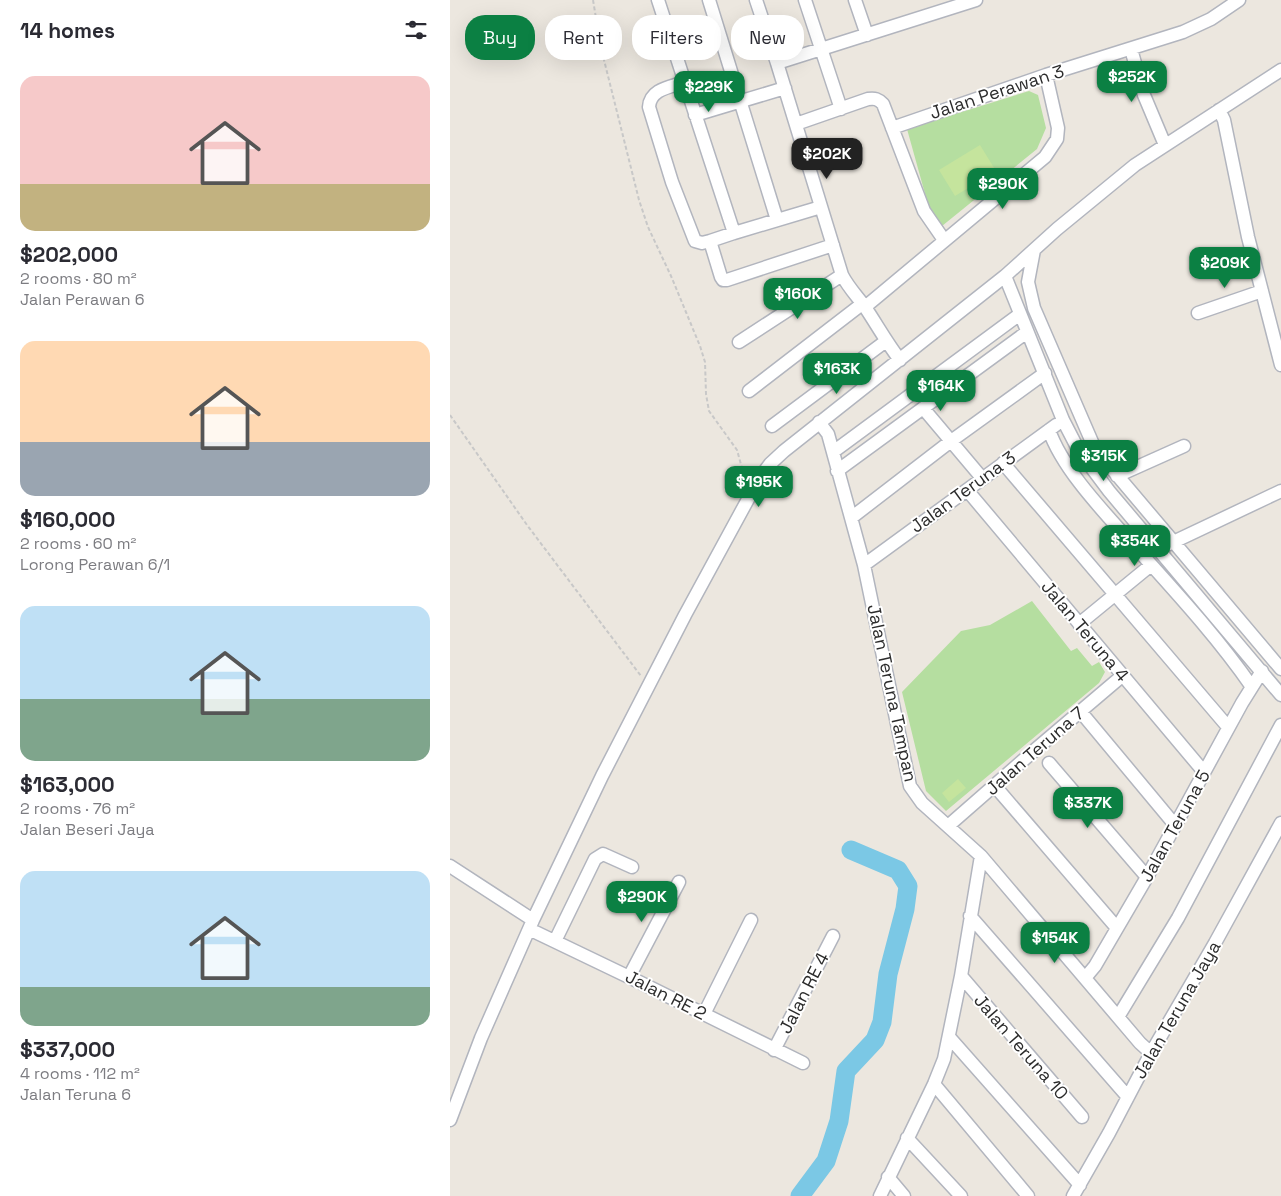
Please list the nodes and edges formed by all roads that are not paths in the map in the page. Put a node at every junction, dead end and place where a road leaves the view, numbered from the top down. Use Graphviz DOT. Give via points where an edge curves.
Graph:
graph roads {
  1 [pos="658,0"];
  2 [pos="709,0"];
  3 [pos="756,0"];
  4 [pos="805,0"];
  5 [pos="855,0"];
  6 [pos="976,0"];
  7 [pos="1240,0"];
  8 [pos="867,35"];
  9 [pos="1132,49"];
  10 [pos="820,50"];
  11 [pos="777,63"];
  12 [pos="1281,70"];
  13 [pos="1046,75"];
  14 [pos="685,82"];
  15 [pos="785,88"];
  16 [pos="740,102"];
  17 [pos="840,109"];
  18 [pos="1219,110"];
  19 [pos="695,115"];
  20 [pos="796,124"];
  21 [pos="892,128"];
  22 [pos="1164,145"];
  23 [pos="821,207"];
  24 [pos="777,220"];
  25 [pos="734,232"];
  26 [pos="944,240"];
  27 [pos="706,242"];
  28 [pos="833,246"];
  29 [pos="1034,250"];
  30 [pos="842,275"];
  31 [pos="1005,276"];
  32 [pos="1262,291"];
  33 [pos="864,305"];
  34 [pos="1198,313"];
  35 [pos="1020,314"];
  36 [pos="1027,332"];
  37 [pos="886,341"];
  38 [pos="739,342"];
  39 [pos="900,360"];
  40 [pos="1281,365"];
  41 [pos="1045,373"];
  42 [pos="749,391"];
  43 [pos="923,408"];
  44 [pos="1063,420"];
  45 [pos="820,422"];
  46 [pos="772,426"];
  47 [pos="1049,430"];
  48 [pos="951,441"];
  49 [pos="1184,446"];
  50 [pos="833,452"];
  51 [pos="1003,463"];
  52 [pos="838,470"];
  53 [pos="1117,476"];
  54 [pos="982,478"];
  55 [pos="967,490"];
  56 [pos="1281,491"];
  57 [pos="851,518"];
  58 [pos="1174,542"];
  59 [pos="1159,550"];
  60 [pos="864,564"];
  61 [pos="1151,564"];
  62 [pos="1115,594"];
  63 [pos="1079,624"];
  64 [pos="1281,669"];
  65 [pos="1262,671"];
  66 [pos="1122,676"];
  67 [pos="1252,687"];
  68 [pos="1281,695"];
  69 [pos="1080,711"];
  70 [pos="1281,726"];
  71 [pos="1228,727"];
  72 [pos="1049,763"];
  73 [pos="1204,772"];
  74 [pos="994,785"];
  75 [pos="1281,823"];
  76 [pos="1175,825"];
  77 [pos="948,826"];
  78 [pos="981,856"];
  79 [pos="450,866"];
  80 [pos="632,867"];
  81 [pos="1147,876"];
  82 [pos="678,882"];
  83 [pos="970,916"];
  84 [pos="751,920"];
  85 [pos="531,925"];
  86 [pos="1117,928"];
  87 [pos="833,936"];
  88 [pos="555,940"];
  89 [pos="961,976"];
  90 [pos="629,977"];
  91 [pos="1085,978"];
  92 [pos="704,1014"];
  93 [pos="1118,1017"];
  94 [pos="949,1037"];
  95 [pos="774,1050"];
  96 [pos="1151,1053"];
  97 [pos="802,1063"];
  98 [pos="934,1084"];
  99 [pos="1128,1097"];
  100 [pos="1082,1117"];
  101 [pos="450,1120"];
  102 [pos="907,1138"];
  103 [pos="888,1177"];
  104 [pos="1076,1191"];
  105 [pos="880,1196"];
  106 [pos="904,1196"];
  107 [pos="961,1196"];
  108 [pos="1028,1196"];
  1 -- 14 [label="street"];
  2 -- 16 [label="street"];
  3 -- 11 [label="street"];
  4 -- 10 [label="street"];
  5 -- 8 [label="street"];
  6 -- 8 [label="street"];
  7 -- 9 [label="street, Jalan Perawan 3" via="1196,26"];
  8 -- 10 [label="street"];
  9 -- 13 [label="street, Jalan Perawan 3"];
  9 -- 22 [label="street" via="1144,95"];
  10 -- 11 [label="street"];
  10 -- 17 [label="street"];
  11 -- 15 [label="street"];
  12 -- 18 [label="street"];
  13 -- 21 [label="street, Jalan Perawan 3"];
  13 -- 26 [label="street" via="1058,128 1057,139 1045,157"];
  14 -- 19 [label="street"];
  14 -- 27 [label="street" via="658,91 648,107 693,238 698,243"];
  15 -- 16 [label="street"];
  15 -- 20 [label="street"];
  16 -- 19 [label="street"];
  16 -- 24 [label="street"];
  17 -- 20 [label="street"];
  17 -- 21 [label="street" via="874,98 883,104"];
  18 -- 22 [label="street"];
  18 -- 32 [label="street" via="1224,120"];
  19 -- 25 [label="street"];
  20 -- 23 [label="street"];
  21 -- 26 [label="street" via="924,211"];
  22 -- 29 [label="street" via="1112,182"];
  23 -- 24 [label="street"];
  23 -- 28 [label="street"];
  24 -- 25 [label="street"];
  25 -- 27 [label="street"];
  26 -- 33 [label="street"];
  27 -- 28 [label="street" via="723,280"];
  28 -- 30 [label="street"];
  29 -- 31 [label="street"];
  29 -- 53 [label="street" via="1028,282 1034,308 1095,449"];
  30 -- 33 [label="street"];
  30 -- 38 [label="street"];
  31 -- 35 [label="street"];
  31 -- 39 [label="street"];
  32 -- 34 [label="street"];
  32 -- 40 [label="street"];
  33 -- 37 [label="street"];
  33 -- 42 [label="street"];
  35 -- 36 [label="street"];
  35 -- 50 [label="street"];
  36 -- 41 [label="street"];
  36 -- 43 [label="street"];
  37 -- 39 [label="street"];
  37 -- 46 [label="street"];
  39 -- 45 [label="street"];
  41 -- 44 [label="street"];
  41 -- 48 [label="street"];
  43 -- 48 [label="street"];
  43 -- 52 [label="street"];
  44 -- 47 [label="street, Jalan Teruna 3"];
  44 -- 59 [label="street" via="1079,451"];
  45 -- 50 [label="street, Jalan Teruna Tampan" via="828,434"];
  45 -- 85 [label="street" via="770,464 750,496 602,776"];
  47 -- 51 [label="street, Jalan Teruna 3"];
  47 -- 61 [label="street" via="1065,463"];
  48 -- 54 [label="street"];
  48 -- 57 [label="street"];
  49 -- 53 [label="street"];
  50 -- 52 [label="street, Jalan Teruna Tampan"];
  51 -- 54 [label="street, Jalan Teruna 3"];
  51 -- 62 [label="street"];
  52 -- 57 [label="street, Jalan Teruna Tampan"];
  53 -- 58 [label="street"];
  54 -- 55 [label="street, Jalan Teruna 3"];
  55 -- 60 [label="street, Jalan Teruna 3"];
  55 -- 63 [label="street, Jalan Teruna 4"];
  56 -- 58 [label="street"];
  57 -- 60 [label="street, Jalan Teruna Tampan"];
  58 -- 59 [label="street"];
  58 -- 64 [label="street"];
  59 -- 65 [label="street"];
  60 -- 77 [label="street, Jalan Teruna Tampan" via="910,786"];
  61 -- 62 [label="street"];
  61 -- 67 [label="street" via="1232,658"];
  62 -- 63 [label="street"];
  62 -- 71 [label="street"];
  63 -- 66 [label="street, Jalan Teruna 4"];
  65 -- 67 [label="street, Jalan Teruna 5"];
  65 -- 68 [label="street"];
  66 -- 69 [label="street, Jalan Teruna 7"];
  66 -- 73 [label="street, Jalan Teruna 4"];
  67 -- 71 [label="street, Jalan Teruna 5"];
  69 -- 74 [label="street, Jalan Teruna 7"];
  69 -- 76 [label="street"];
  70 -- 93 [label="street" via="1178,918"];
  71 -- 73 [label="street, Jalan Teruna 5"];
  72 -- 81 [label="street"];
  73 -- 76 [label="street, Jalan Teruna 5"];
  74 -- 77 [label="street, Jalan Teruna 7"];
  74 -- 86 [label="street"];
  75 -- 96 [label="street, Jalan Teruna Jaya"];
  76 -- 81 [label="street, Jalan Teruna 5"];
  77 -- 78 [label="street, Jalan Teruna Tampan"];
  78 -- 83 [label="street"];
  78 -- 91 [label="street, Jalan Teruna Tampan"];
  79 -- 85 [label="street, Jalan RE 2"];
  80 -- 88 [label="street" via="603,854 595,860"];
  81 -- 86 [label="street, Jalan Teruna 5"];
  82 -- 90 [label="street"];
  83 -- 89 [label="street"];
  83 -- 99 [label="street"];
  84 -- 92 [label="street"];
  85 -- 88 [label="street, Jalan RE 2"];
  85 -- 101 [label="street" via="481,1038"];
  86 -- 91 [label="street, Jalan Teruna 5"];
  87 -- 95 [label="street, Jalan RE 4"];
  88 -- 90 [label="street, Jalan RE 2"];
  89 -- 94 [label="street"];
  89 -- 100 [label="street, Jalan Teruna 10"];
  90 -- 92 [label="street, Jalan RE 2"];
  91 -- 93 [label="street, Jalan Teruna Tampan"];
  92 -- 95 [label="street, Jalan RE 2"];
  93 -- 96 [label="street, Jalan Teruna Tampan"];
  94 -- 98 [label="street"];
  94 -- 104 [label="street"];
  95 -- 97 [label="street, Jalan RE 2"];
  96 -- 99 [label="street, Jalan Teruna Jaya"];
  98 -- 102 [label="street"];
  98 -- 108 [label="street"];
  99 -- 104 [label="street, Jalan Teruna Jaya"];
  102 -- 103 [label="street"];
  102 -- 107 [label="street"];
  103 -- 105 [label="street"];
  103 -- 106 [label="street"];
}
